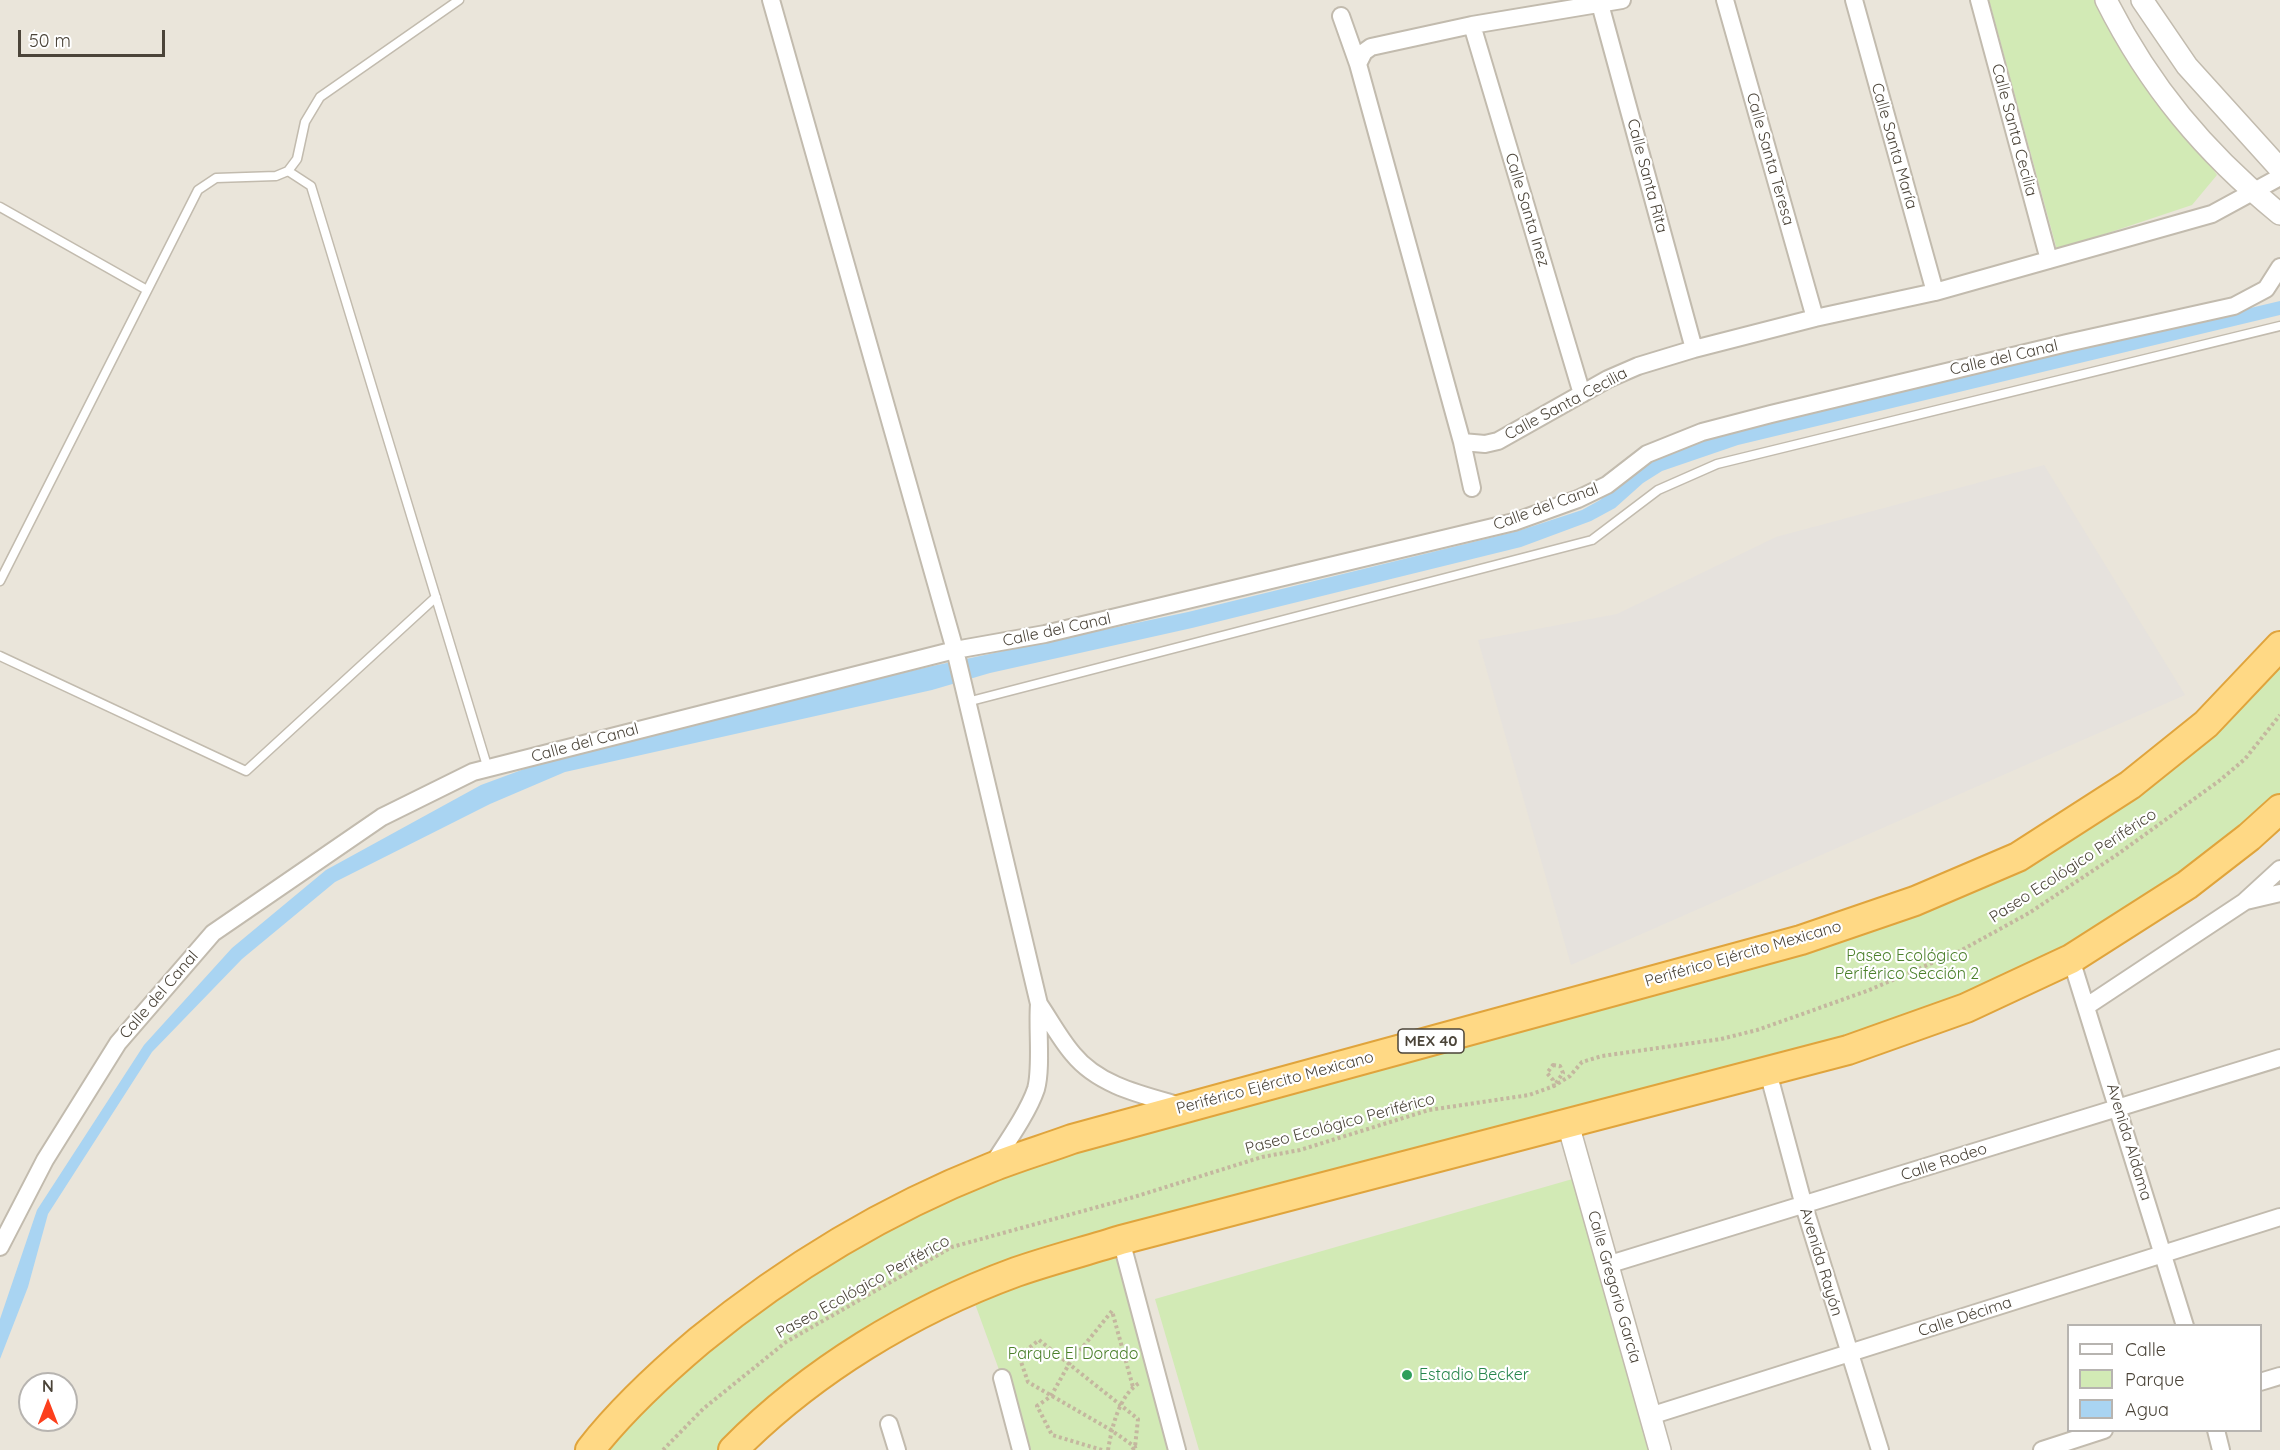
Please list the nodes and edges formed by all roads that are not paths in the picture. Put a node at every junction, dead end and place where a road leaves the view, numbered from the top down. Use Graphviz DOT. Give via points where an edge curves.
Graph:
graph roads {
  1 [pos="459,0"];
  2 [pos="771,0"];
  3 [pos="1622,0"];
  4 [pos="1725,0"];
  5 [pos="1854,0"];
  6 [pos="1979,0"];
  7 [pos="2106,0"];
  8 [pos="2142,0"];
  9 [pos="1600,4"];
  10 [pos="1341,16"];
  11 [pos="1472,25"];
  12 [pos="1358,64"];
  13 [pos="2280,169"];
  14 [pos="288,171"];
  15 [pos="2280,177"];
  16 [pos="2253,192"];
  17 [pos="0,207"];
  18 [pos="2280,214"];
  19 [pos="2049,260"];
  20 [pos="2280,267"];
  21 [pos="147,290"];
  22 [pos="1935,292"];
  23 [pos="1815,318"];
  24 [pos="2280,326"];
  25 [pos="1694,349"];
  26 [pos="1582,394"];
  27 [pos="1462,442"];
  28 [pos="1472,488"];
  29 [pos="0,581"];
  30 [pos="436,597"];
  31 [pos="2280,646"];
  32 [pos="955,650"];
  33 [pos="0,657"];
  34 [pos="967,702"];
  35 [pos="488,769"];
  36 [pos="2280,809"];
  37 [pos="2280,869"];
  38 [pos="2280,893"];
  39 [pos="2244,902"];
  40 [pos="2071,959"];
  41 [pos="1039,1004"];
  42 [pos="2087,1006"];
  43 [pos="2280,1058"];
  44 [pos="1768,1072"];
  45 [pos="2118,1106"];
  46 [pos="1184,1107"];
  47 [pos="1568,1124"];
  48 [pos="990,1168"];
  49 [pos="1804,1206"];
  50 [pos="2280,1217"];
  51 [pos="1121,1240"];
  52 [pos="0,1247"];
  53 [pos="2164,1253"];
  54 [pos="1607,1265"];
  55 [pos="2185,1324"];
  56 [pos="1849,1355"];
  57 [pos="2280,1376"];
  58 [pos="1002,1378"];
  59 [pos="2262,1381"];
  60 [pos="1650,1416"];
  61 [pos="889,1424"];
  62 [pos="2101,1432"];
  63 [pos="2216,1432"];
  64 [pos="590,1450"];
  65 [pos="733,1450"];
  66 [pos="897,1450"];
  67 [pos="1022,1450"];
  68 [pos="1177,1450"];
  69 [pos="1660,1450"];
  70 [pos="1880,1450"];
  71 [pos="2042,1450"];
  72 [pos="2221,1450"];
  1 -- 14 [label="lane" via="320,97 305,122 297,159"];
  2 -- 32 [label="street"];
  3 -- 9 [label="street"];
  4 -- 23 [label="street, Calle Santa Teresa"];
  5 -- 22 [label="street, Calle Santa María"];
  6 -- 19 [label="street, Calle Santa Cecilia"];
  7 -- 16 [label="street" via="2127,42 2168,101 2208,149"];
  8 -- 13 [label="street" via="2187,66"];
  9 -- 11 [label="street"];
  9 -- 25 [label="street, Calle Santa Rita"];
  10 -- 12 [label="street"];
  11 -- 12 [label="street" via="1371,47"];
  11 -- 26 [label="street, Calle Santa Inez"];
  12 -- 27 [label="street"];
  14 -- 21 [label="lane" via="276,176 228,176 205,184 191,201"];
  14 -- 30 [label="lane" via="311,186"];
  15 -- 16 [label="street, Calle Santa Cecilia"];
  16 -- 18 [label="street"];
  16 -- 19 [label="street, Calle Santa Cecilia" via="2212,214"];
  17 -- 21 [label="lane"];
  19 -- 22 [label="street, Calle Santa Cecilia"];
  20 -- 32 [label="street, Calle del Canal" via="2266,289 2234,306 1702,432 1647,454 1607,485 1578,499 1514,522 1045,634"];
  21 -- 29 [label="lane"];
  22 -- 23 [label="street, Calle Santa Cecilia"];
  23 -- 25 [label="street, Calle Santa Cecilia"];
  24 -- 34 [label="lane" via="1717,464 1658,490 1592,540"];
  25 -- 26 [label="street, Calle Santa Cecilia" via="1638,366"];
  26 -- 27 [label="street, Calle Santa Cecilia" via="1498,441"];
  27 -- 28 [label="street"];
  30 -- 33 [label="lane" via="246,771"];
  30 -- 35 [label="lane"];
  31 -- 46 [label="highway, Periférico Ejército Mexicano / MEX 40" via="2206,724 2130,785 2018,857 1915,901 1801,940"];
  32 -- 34 [label="street"];
  32 -- 35 [label="street, Calle del Canal"];
  34 -- 41 [label="street"];
  35 -- 52 [label="street, Calle del Canal" via="473,772 382,817 213,933 118,1043 45,1160"];
  36 -- 40 [label="highway" via="2187,885"];
  37 -- 39 [label="street"];
  38 -- 39 [label="street"];
  39 -- 42 [label="street"];
  40 -- 42 [label="street, Avenida Aldama"];
  40 -- 44 [label="highway" via="1966,1008 1848,1050"];
  41 -- 46 [label="street" via="1073,1055 1095,1074 1125,1090"];
  41 -- 48 [label="street" via="1036,1089"];
  42 -- 45 [label="street, Avenida Aldama"];
  43 -- 45 [label="street, Calle Rodeo"];
  44 -- 47 [label="highway"];
  44 -- 49 [label="street, Avenida Rayón"];
  45 -- 49 [label="street, Calle Rodeo"];
  45 -- 53 [label="street, Avenida Aldama"];
  46 -- 48 [label="highway, Periférico Ejército Mexicano / MEX 40" via="1072,1139"];
  47 -- 51 [label="highway"];
  47 -- 54 [label="street, Calle Gregorio García"];
  48 -- 64 [label="highway, Periférico Ejército Mexicano / MEX 40" via="892,1212 809,1259 742,1306 663,1372"];
  49 -- 54 [label="street, Calle Rodeo"];
  49 -- 56 [label="street, Avenida Rayón"];
  50 -- 53 [label="street, Calle Décima"];
  51 -- 65 [label="highway" via="1016,1272 938,1306 863,1347 799,1391"];
  51 -- 68 [label="street"];
  53 -- 55 [label="street, Avenida Aldama"];
  53 -- 56 [label="street, Calle Décima"];
  54 -- 60 [label="street, Calle Gregorio García"];
  56 -- 60 [label="street, Calle Décima"];
  56 -- 70 [label="street, Avenida Rayón"];
  57 -- 59 [label="street"];
  58 -- 67 [label="street"];
  60 -- 69 [label="street, Calle Gregorio García"];
  61 -- 66 [label="street"];
  62 -- 71 [label="street"];
  63 -- 72 [label="street"];
}
